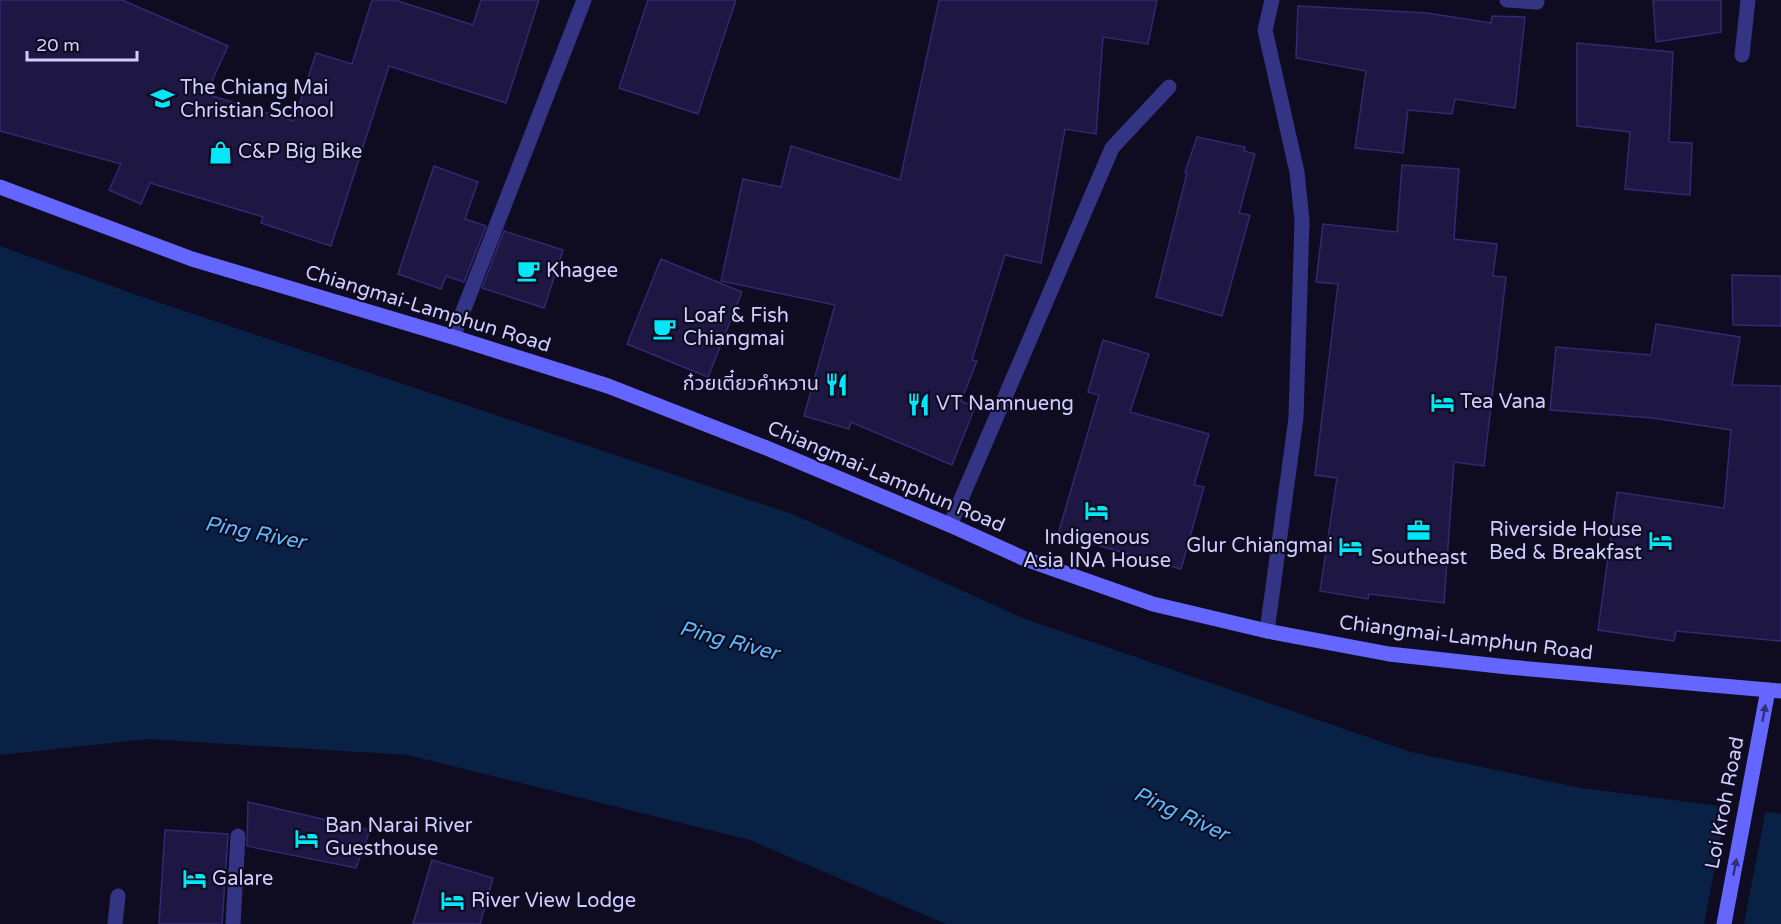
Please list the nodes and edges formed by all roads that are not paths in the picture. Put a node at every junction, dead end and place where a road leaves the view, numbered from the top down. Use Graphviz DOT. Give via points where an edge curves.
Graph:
graph roads {
  1 [pos="584,0"];
  2 [pos="1272,0"];
  3 [pos="1507,0"];
  4 [pos="1748,0"];
  5 [pos="1537,2"];
  6 [pos="1742,55"];
  7 [pos="1169,87"];
  8 [pos="0,187"];
  9 [pos="453,337"];
  10 [pos="950,525"];
  11 [pos="1267,632"];
  12 [pos="1774,690"];
  13 [pos="238,836"];
  14 [pos="118,896"];
  15 [pos="115,924"];
  16 [pos="233,924"];
  17 [pos="1724,924"];
  1 -- 9 [label="street"];
  2 -- 11 [label="street" via="1265,30 1297,172 1302,220 1296,418"];
  3 -- 5 [label="street"];
  4 -- 6 [label="street"];
  7 -- 10 [label="street" via="1112,148"];
  8 -- 9 [label="main road, Chiangmai-Lamphun Road" via="192,259"];
  9 -- 10 [label="main road, Chiangmai-Lamphun Road" via="608,386"];
  10 -- 11 [label="main road, Chiangmai-Lamphun Road" via="1025,559 1153,604"];
  11 -- 12 [label="main road, Chiangmai-Lamphun Road" via="1389,654"];
  17 -- 12 [label="main road, Loi Kroh Road, one-way" via="1760,735"];
  13 -- 16 [label="street"];
  14 -- 15 [label="street"];
}
